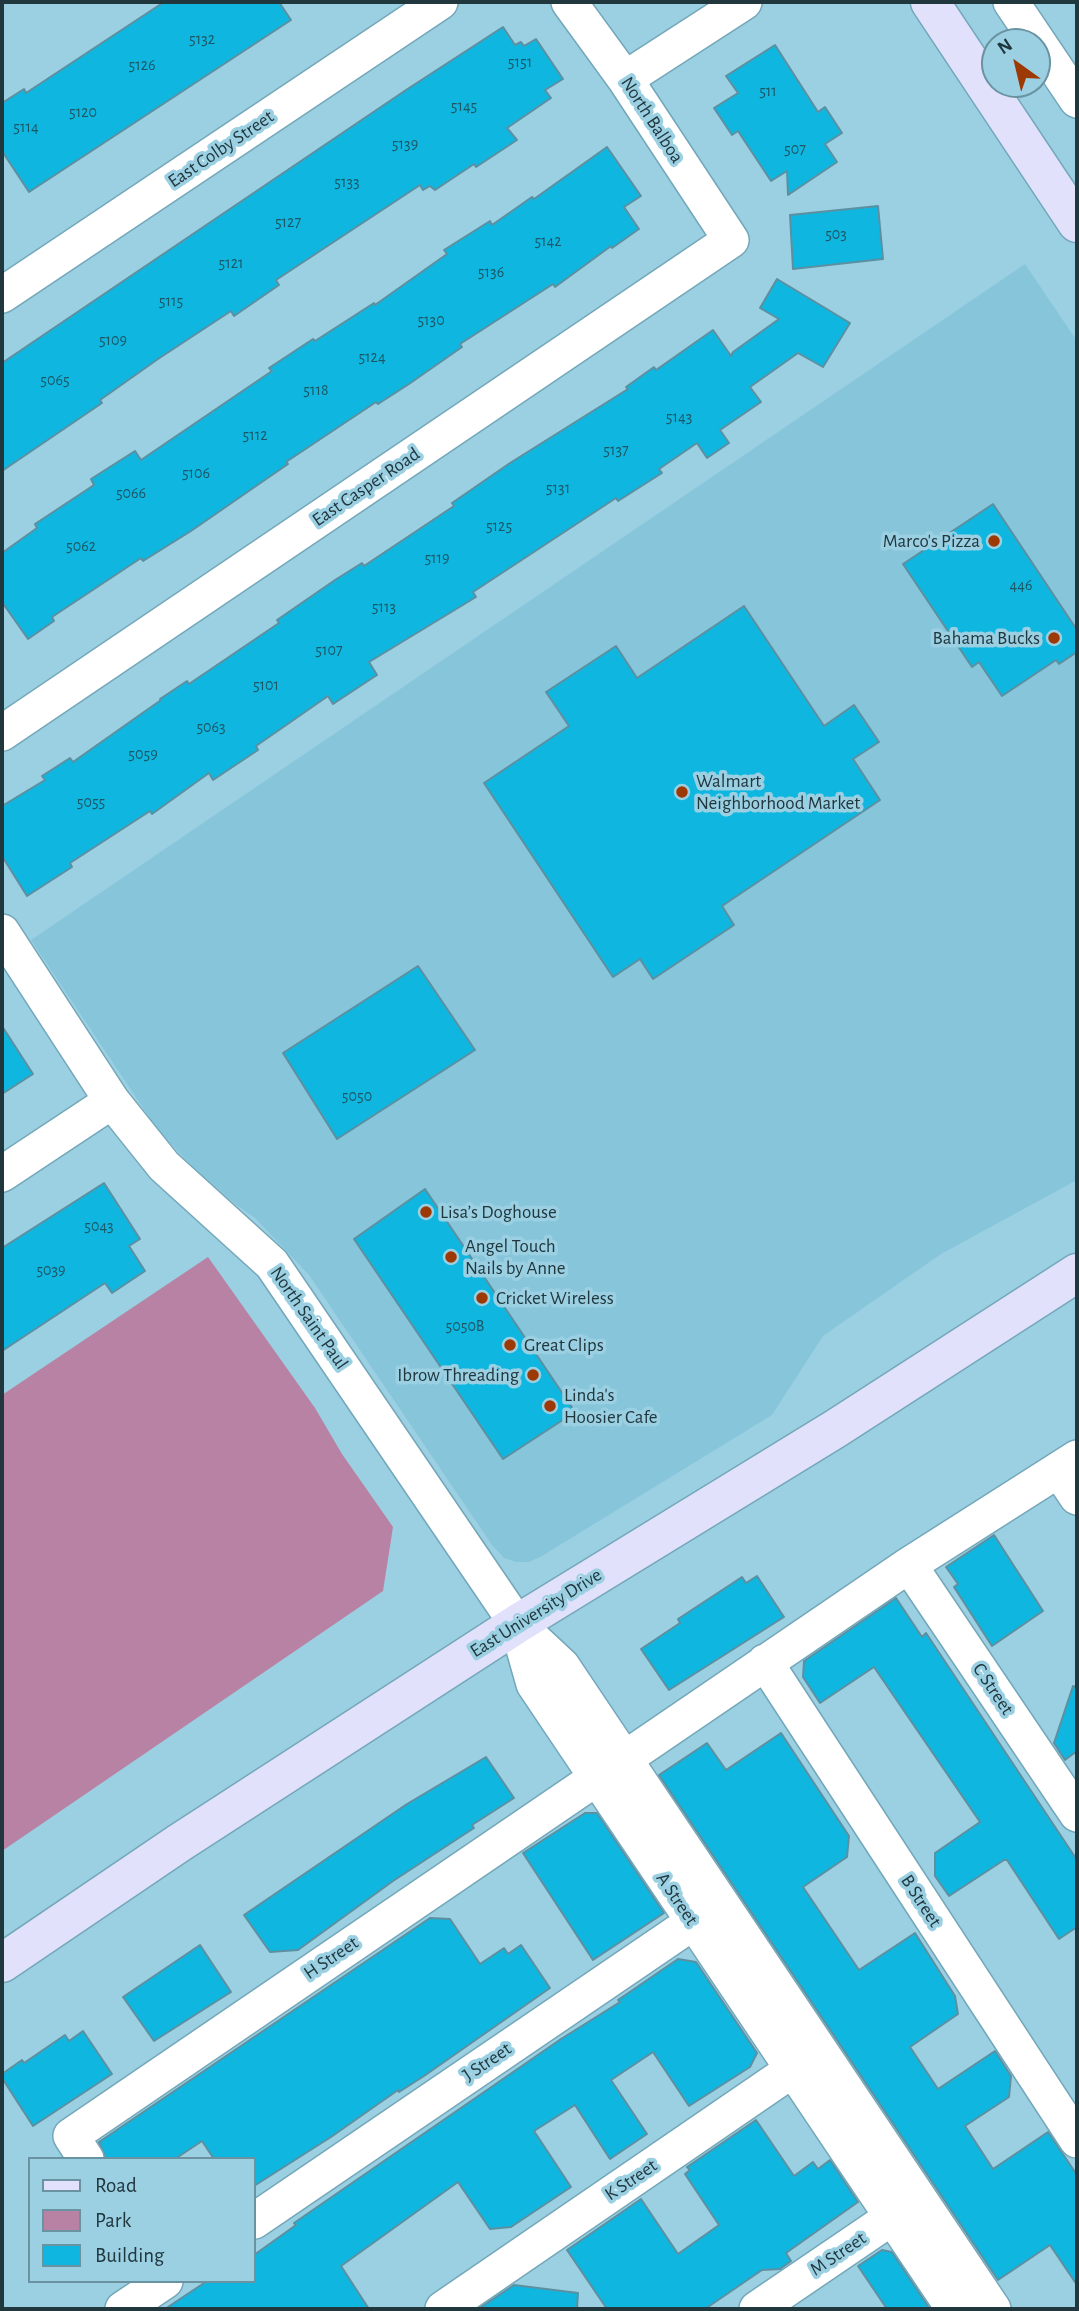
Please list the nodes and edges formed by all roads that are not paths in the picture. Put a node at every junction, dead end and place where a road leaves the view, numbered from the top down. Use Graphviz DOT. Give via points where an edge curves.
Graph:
graph roads {
  1 [pos="440,2"];
  2 [pos="569,2"];
  3 [pos="744,2"];
  4 [pos="930,2"];
  5 [pos="1011,2"];
  6 [pos="625,79"];
  7 [pos="1077,100"];
  8 [pos="1077,223"];
  9 [pos="731,240"];
  10 [pos="2,295"];
  11 [pos="2,733"];
  12 [pos="2,932"];
  13 [pos="112,1101"];
  14 [pos="2,1174"];
  15 [pos="1077,1273"];
  16 [pos="1071,1475"];
  17 [pos="909,1564"];
  18 [pos="517,1624"];
  19 [pos="765,1662"];
  20 [pos="611,1767"];
  21 [pos="1077,1814"];
  22 [pos="707,1913"];
  23 [pos="2,1964"];
  24 [pos="806,2060"];
  25 [pos="1077,2140"];
  26 [pos="85,2157"];
  27 [pos="905,2208"];
  28 [pos="256,2220"];
  29 [pos="162,2283"];
  30 [pos="123,2309"];
  31 [pos="443,2309"];
  32 [pos="757,2309"];
  33 [pos="954,2309"];
  34 [pos="993,2309"];
  1 -- 10 [label="street, East Colby Street"];
  2 -- 6 [label="street, North Balboa"];
  3 -- 6 [label="street"];
  4 -- 8 [label="main road"];
  5 -- 7 [label="street"];
  6 -- 9 [label="street, North Balboa"];
  9 -- 11 [label="street, East Casper Road"];
  12 -- 13 [label="street, North Saint Paul"];
  13 -- 14 [label="street"];
  13 -- 18 [label="street, North Saint Paul" via="163,1166 272,1264"];
  15 -- 18 [label="main road, East University Drive" via="835,1429"];
  16 -- 17 [label="street"];
  17 -- 19 [label="street"];
  17 -- 21 [label="street, C Street"];
  18 -- 20 [label="street, A Street" via="562,1666"];
  18 -- 23 [label="main road, East University Drive"];
  19 -- 20 [label="street"];
  19 -- 25 [label="street, B Street"];
  20 -- 22 [label="street, A Street"];
  20 -- 26 [label="street, H Street" via="71,2136"];
  22 -- 24 [label="street, A Street"];
  22 -- 28 [label="street, J Street"];
  24 -- 27 [label="street, A Street"];
  24 -- 31 [label="street, K Street"];
  27 -- 32 [label="street, M Street"];
  27 -- 33 [label="street, A Street"];
  27 -- 34 [label="street, A Street"];
  29 -- 30 [label="street"];
}
